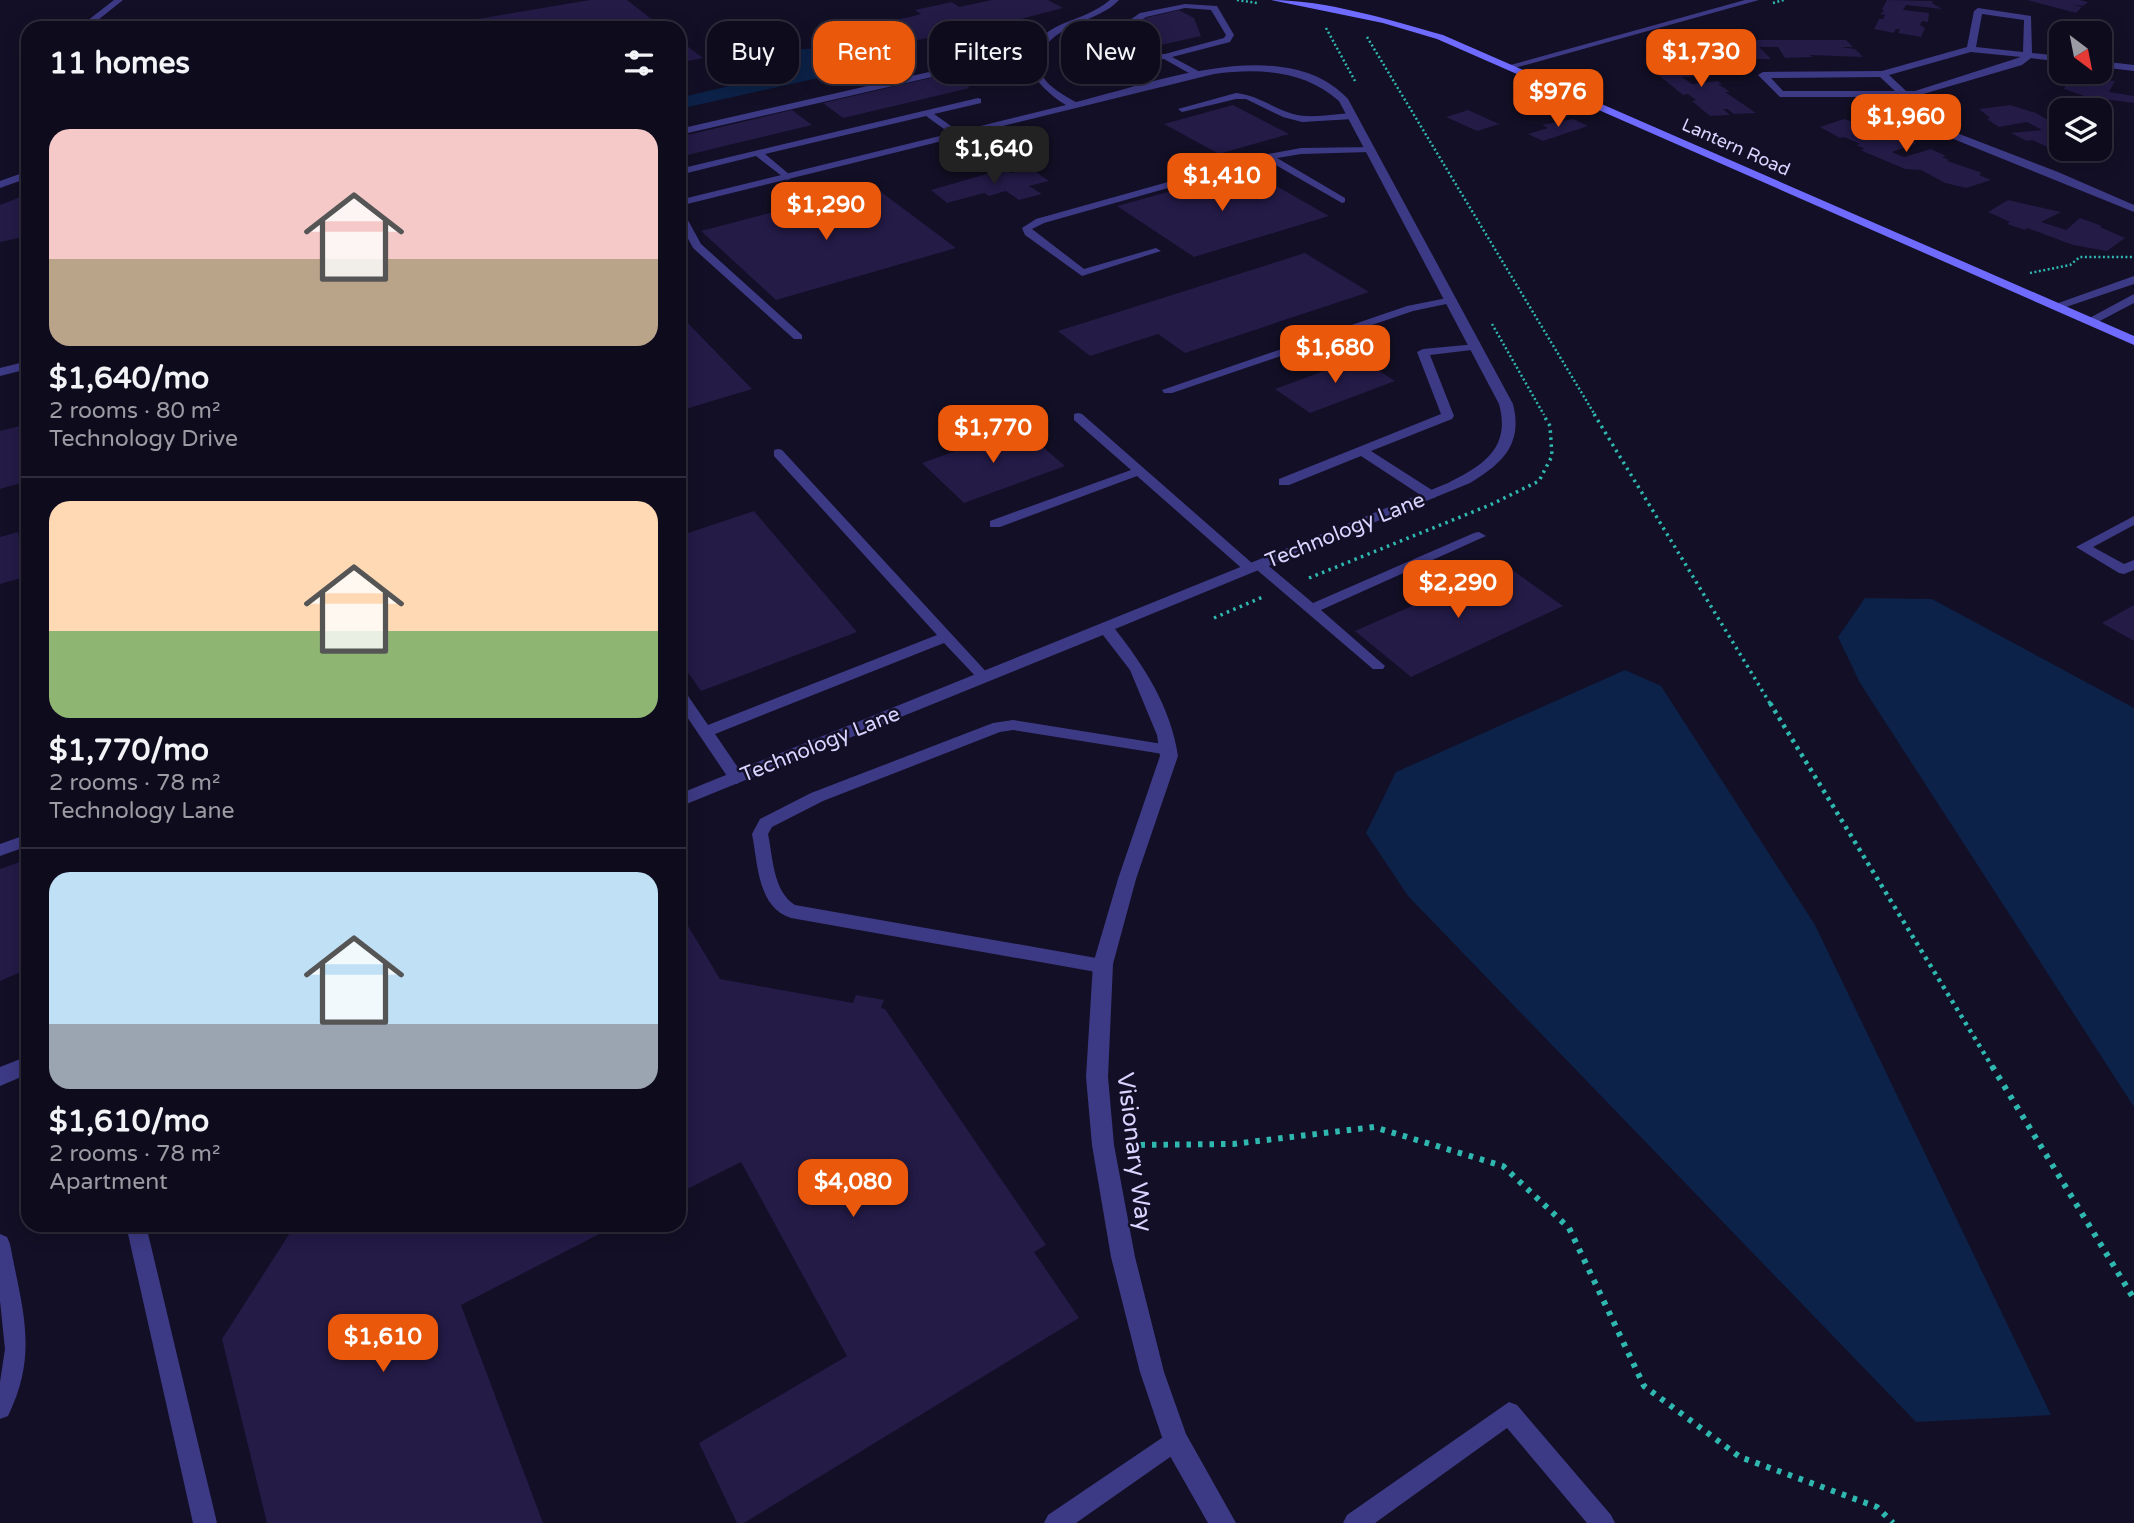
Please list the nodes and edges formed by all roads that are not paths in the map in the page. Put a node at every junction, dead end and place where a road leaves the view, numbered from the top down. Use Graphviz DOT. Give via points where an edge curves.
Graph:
graph roads {
  1 [pos="119,0"];
  2 [pos="1115,0"];
  3 [pos="1275,0"];
  4 [pos="1755,0"];
  5 [pos="91,21"];
  6 [pos="1971,49"];
  7 [pos="2026,55"];
  8 [pos="1165,56"];
  9 [pos="2049,58"];
  10 [pos="2112,65"];
  11 [pos="1508,66"];
  12 [pos="2134,68"];
  13 [pos="1202,74"];
  14 [pos="1882,74"];
  15 [pos="929,75"];
  16 [pos="1904,94"];
  17 [pos="978,101"];
  18 [pos="1075,106"];
  19 [pos="1182,109"];
  20 [pos="927,113"];
  21 [pos="1353,116"];
  22 [pos="686,130"];
  23 [pos="958,135"];
  24 [pos="1370,149"];
  25 [pos="759,154"];
  26 [pos="1268,157"];
  27 [pos="686,170"];
  28 [pos="21,177"];
  29 [pos="787,177"];
  30 [pos="0,185"];
  31 [pos="1342,200"];
  32 [pos="686,202"];
  33 [pos="2134,209"];
  34 [pos="686,226"];
  35 [pos="1156,251"];
  36 [pos="2134,280"];
  37 [pos="2134,298"];
  38 [pos="1452,300"];
  39 [pos="2056,306"];
  40 [pos="2090,321"];
  41 [pos="798,337"];
  42 [pos="2134,341"];
  43 [pos="1476,347"];
  44 [pos="21,367"];
  45 [pos="0,372"];
  46 [pos="1168,390"];
  47 [pos="1078,417"];
  48 [pos="1362,450"];
  49 [pos="778,453"];
  50 [pos="1139,471"];
  51 [pos="1284,482"];
  52 [pos="1430,495"];
  53 [pos="2134,520"];
  54 [pos="995,524"];
  55 [pos="1479,536"];
  56 [pos="2134,564"];
  57 [pos="1255,567"];
  58 [pos="1311,609"];
  59 [pos="1106,628"];
  60 [pos="946,636"];
  61 [pos="1378,666"];
  62 [pos="984,677"];
  63 [pos="686,704"];
  64 [pos="705,732"];
  65 [pos="1169,750"];
  66 [pos="737,778"];
  67 [pos="686,798"];
  68 [pos="21,842"];
  69 [pos="0,850"];
  70 [pos="1102,966"];
  71 [pos="21,1069"];
  72 [pos="0,1077"];
  73 [pos="138,1232"];
  74 [pos="0,1244"];
  75 [pos="0,1408"];
  76 [pos="1175,1440"];
  77 [pos="205,1523"];
  78 [pos="1056,1523"];
  79 [pos="1223,1523"];
  80 [pos="1355,1523"];
  81 [pos="1603,1523"];
  1 -- 5 [label="street"];
  2 -- 18 [label="street" via="1102,11 1052,34 1035,56 1038,78"];
  3 -- 11 [label="street, Lantern Road" via="1419,30"];
  4 -- 11 [label="street"];
  6 -- 7 [label="street"];
  6 -- 7 [label="street" via="1978,10 2028,18"];
  6 -- 14 [label="street"];
  7 -- 9 [label="street"];
  7 -- 16 [label="street" via="2019,63 1927,92"];
  8 -- 8 [label="lane" via="1227,40 1230,35 1218,11 1196,5 1143,15 1111,36 1146,57"];
  8 -- 13 [label="lane"];
  10 -- 12 [label="street"];
  11 -- 39 [label="street, Lantern Road"];
  13 -- 18 [label="street, Technology Lane"];
  13 -- 21 [label="street, Technology Lane" via="1234,68 1305,77 1333,89"];
  14 -- 16 [label="street"];
  14 -- 16 [label="street" via="1762,75 1780,94"];
  15 -- 22 [label="lane"];
  16 -- 33 [label="street" via="1945,132"];
  17 -- 20 [label="lane"];
  18 -- 23 [label="street, Technology Lane"];
  19 -- 21 [label="lane" via="1236,96 1302,119"];
  20 -- 23 [label="lane"];
  20 -- 25 [label="lane"];
  21 -- 24 [label="street, Technology Lane"];
  23 -- 29 [label="street, Technology Lane"];
  24 -- 26 [label="lane" via="1301,150"];
  24 -- 38 [label="street, Technology Lane"];
  25 -- 27 [label="lane"];
  25 -- 29 [label="lane"];
  26 -- 31 [label="lane"];
  26 -- 35 [label="lane" via="1050,218 1027,229 1082,273"];
  28 -- 30 [label="street"];
  29 -- 32 [label="street, Technology Lane"];
  34 -- 41 [label="lane" via="697,246"];
  36 -- 39 [label="street"];
  37 -- 40 [label="street"];
  38 -- 43 [label="street, Technology Lane"];
  38 -- 46 [label="lane" via="1411,308"];
  39 -- 40 [label="street, Lantern Road"];
  40 -- 42 [label="street, Lantern Road"];
  43 -- 48 [label="lane" via="1423,352 1448,416"];
  43 -- 52 [label="street, Technology Lane" via="1509,411 1508,439 1499,455 1478,472"];
  44 -- 45 [label="street"];
  47 -- 50 [label="lane"];
  48 -- 51 [label="lane"];
  48 -- 52 [label="lane"];
  49 -- 60 [label="lane"];
  50 -- 54 [label="lane"];
  50 -- 57 [label="lane"];
  52 -- 57 [label="street, Technology Lane"];
  53 -- 56 [label="lane" via="2083,547 2124,569"];
  55 -- 58 [label="lane"];
  57 -- 58 [label="lane"];
  57 -- 59 [label="street, Technology Lane"];
  58 -- 61 [label="lane"];
  59 -- 62 [label="street, Technology Lane"];
  59 -- 65 [label="street" via="1138,669"];
  60 -- 62 [label="lane"];
  60 -- 64 [label="lane"];
  62 -- 66 [label="street, Technology Lane"];
  63 -- 64 [label="lane"];
  64 -- 66 [label="lane"];
  65 -- 70 [label="street, Visionary Way"];
  65 -- 70 [label="lane" via="998,727 817,797 766,823 760,834 772,892 791,911"];
  66 -- 67 [label="street, Technology Lane"];
  68 -- 69 [label="lane"];
  70 -- 76 [label="street, Visionary Way" via="1097,1077 1103,1145 1123,1257 1152,1372"];
  71 -- 72 [label="street"];
  73 -- 77 [label="lane"];
  74 -- 75 [label="lane" via="15,1337 15,1366"];
  76 -- 78 [label="lane"];
  76 -- 79 [label="street, Visionary Way"];
  80 -- 81 [label="lane" via="1509,1413"];
}
